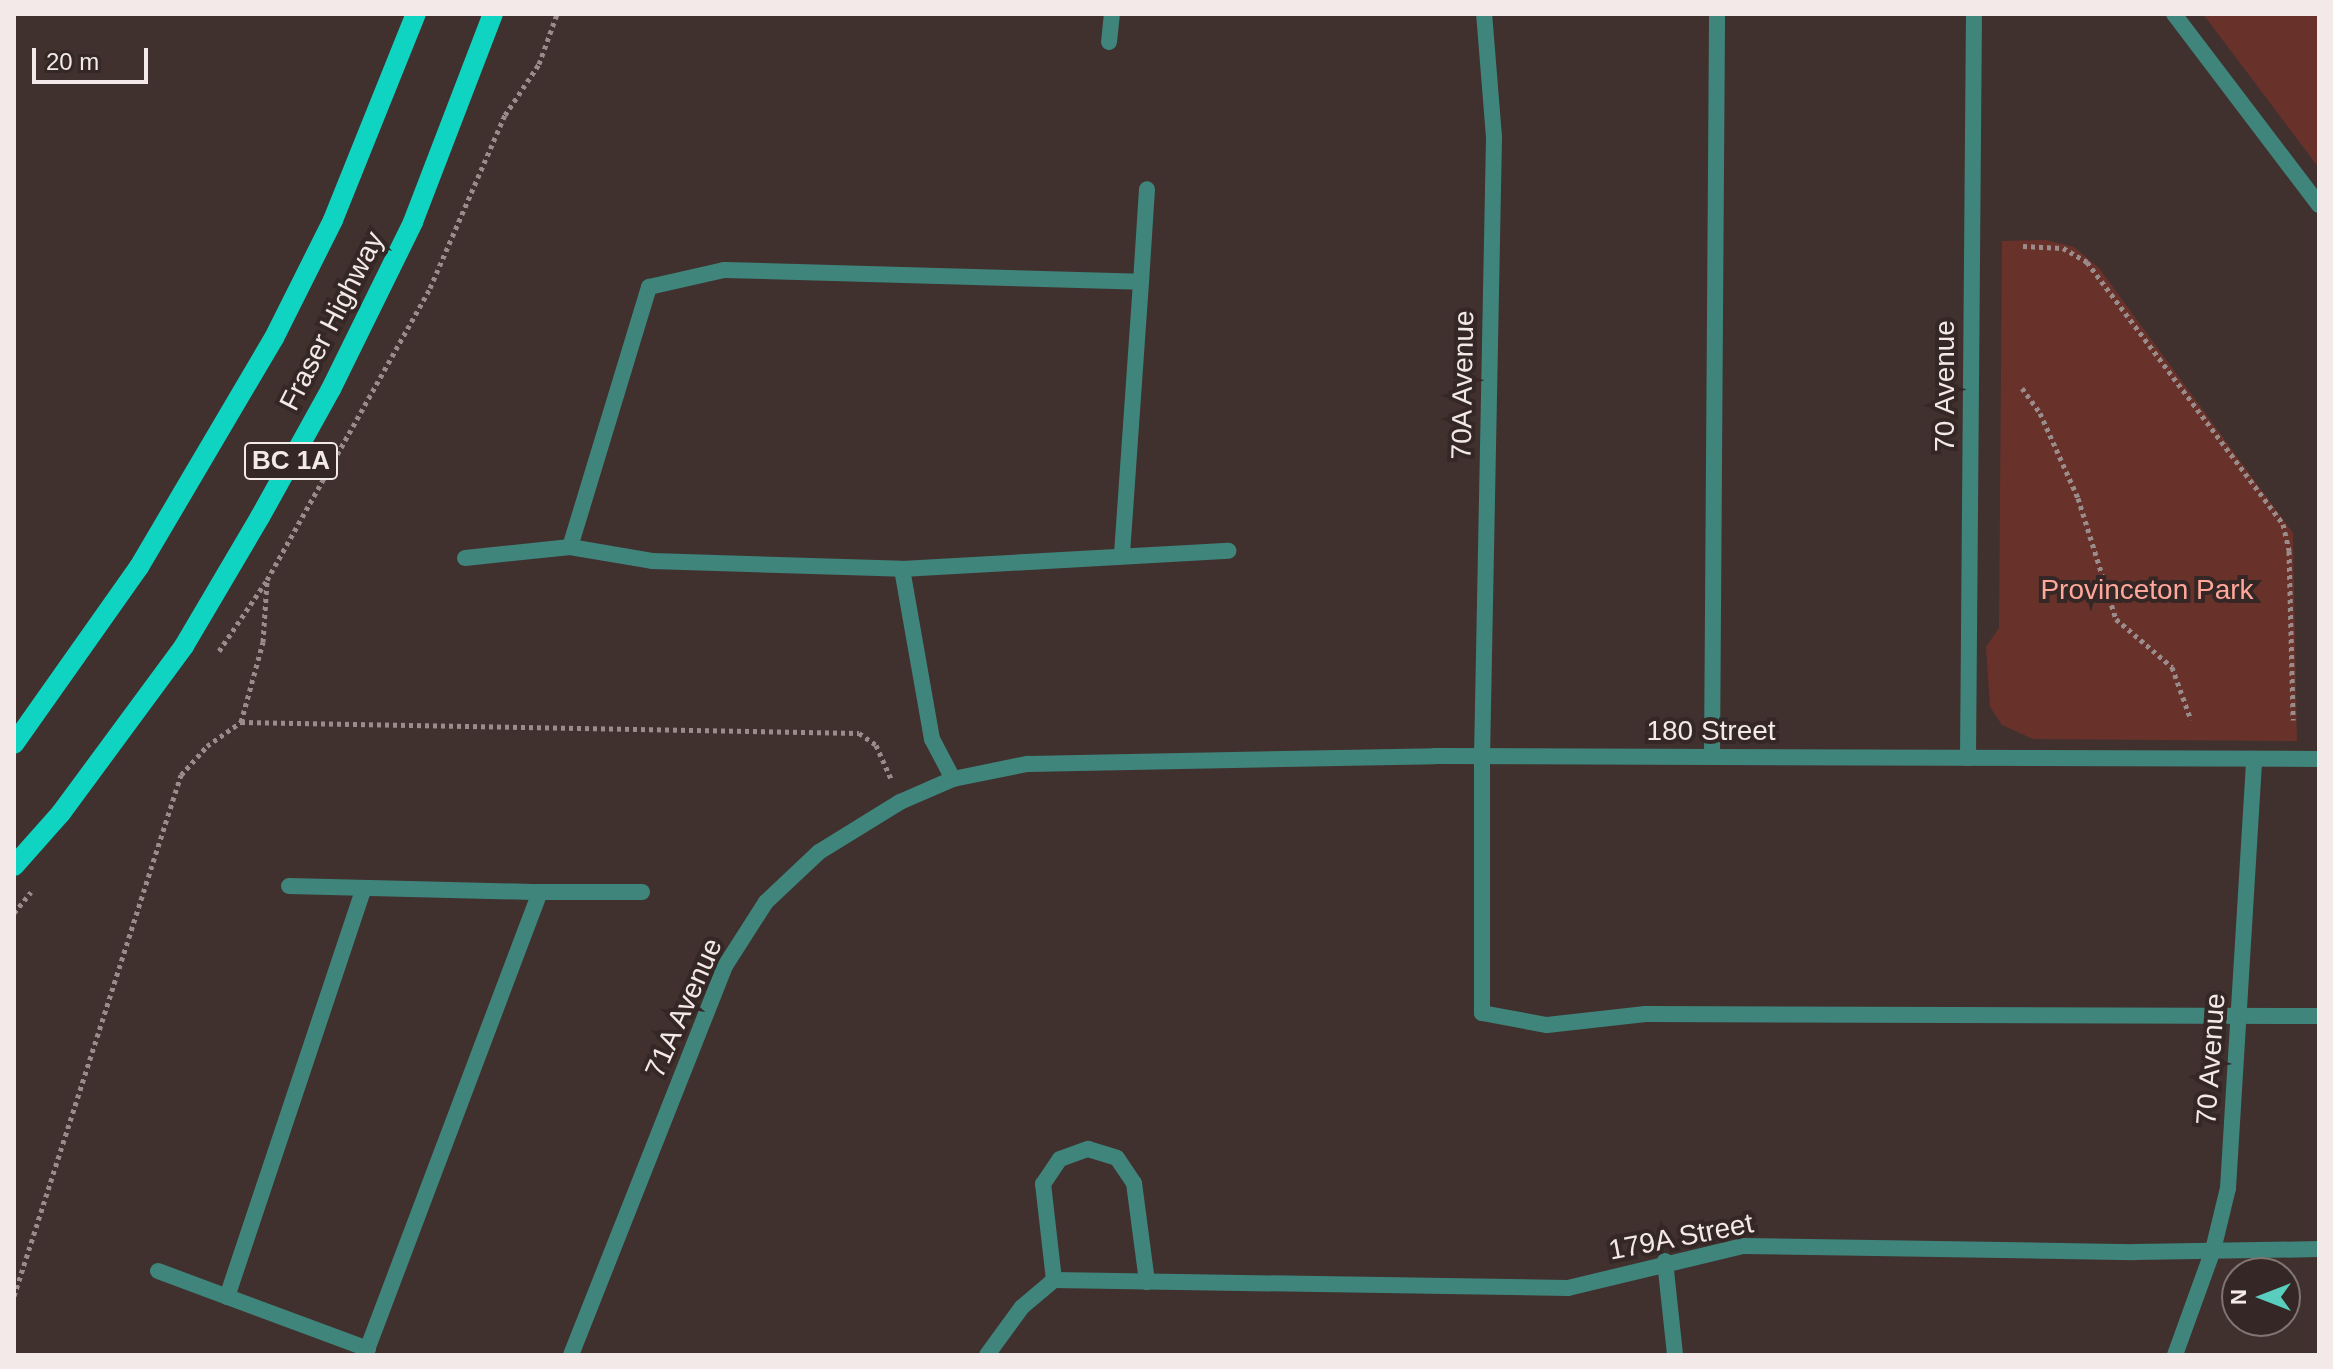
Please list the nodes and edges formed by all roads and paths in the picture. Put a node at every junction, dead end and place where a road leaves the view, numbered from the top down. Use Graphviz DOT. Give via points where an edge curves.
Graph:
graph roads {
  1 [pos="416,14"];
  2 [pos="493,14"];
  3 [pos="1112,14"];
  4 [pos="1484,14"];
  5 [pos="1717,14"];
  6 [pos="1974,14"];
  7 [pos="2174,14"];
  8 [pos="1109,42"];
  9 [pos="1147,189"];
  10 [pos="2319,205"];
  11 [pos="2023,246"];
  12 [pos="1141,282"];
  13 [pos="2022,388"];
  14 [pos="570,547"];
  15 [pos="1229,551"];
  16 [pos="1122,554"];
  17 [pos="465,558"];
  18 [pos="902,569"];
  19 [pos="267,580"];
  20 [pos="2191,720"];
  21 [pos="2293,720"];
  22 [pos="241,722"];
  23 [pos="14,744"];
  24 [pos="1482,757"];
  25 [pos="1712,757"];
  26 [pos="1968,758"];
  27 [pos="2254,759"];
  28 [pos="2319,759"];
  29 [pos="1102,764"];
  30 [pos="953,779"];
  31 [pos="14,866"];
  32 [pos="289,886"];
  33 [pos="364,888"];
  34 [pos="540,892"];
  35 [pos="642,892"];
  36 [pos="2240,1016"];
  37 [pos="2319,1016"];
  38 [pos="2319,1249"];
  39 [pos="2213,1250"];
  40 [pos="1665,1261"];
  41 [pos="158,1271"];
  42 [pos="1054,1280"];
  43 [pos="1147,1282"];
  44 [pos="227,1297"];
  45 [pos="366,1352"];
  46 [pos="571,1355"];
  47 [pos="987,1355"];
  48 [pos="1675,1355"];
  49 [pos="2175,1355"];
  1 -- 23 [label="main road, Fraser Highway / BC 1A" via="333,220 274,338 139,567"];
  2 -- 31 [label="main road, Fraser Highway / BC 1A" via="413,222 331,389 260,517 184,646 61,813"];
  3 -- 8 [label="street"];
  4 -- 24 [label="street, 70A Avenue" via="1494,137"];
  5 -- 25 [label="street"];
  6 -- 26 [label="street, 70 Avenue"];
  7 -- 10 [label="street"];
  9 -- 12 [label="street"];
  11 -- 21 [label="path" via="2063,248 2087,262 2283,524 2289,551"];
  12 -- 14 [label="street" via="724,270 649,287"];
  12 -- 16 [label="street"];
  13 -- 20 [label="path" via="2040,413 2078,498 2116,619 2172,667"];
  14 -- 17 [label="street"];
  14 -- 18 [label="street" via="652,561"];
  15 -- 16 [label="street"];
  16 -- 18 [label="street"];
  18 -- 30 [label="street" via="932,739"];
  19 -- 22 [label="path" via="263,642"];
  24 -- 25 [label="street, 180 Street"];
  24 -- 29 [label="street, 180 Street"];
  24 -- 36 [label="street, 70A Avenue" via="1482,1013 1547,1025 1645,1014"];
  25 -- 26 [label="street, 180 Street"];
  26 -- 27 [label="street, 180 Street"];
  27 -- 28 [label="street, 180 Street"];
  27 -- 36 [label="street, 70 Avenue"];
  29 -- 30 [label="street, 71A Avenue" via="1027,764"];
  30 -- 46 [label="street, 71A Avenue" via="900,802 819,852 766,902 725,966"];
  32 -- 33 [label="street"];
  33 -- 34 [label="street"];
  33 -- 44 [label="street"];
  34 -- 35 [label="street"];
  34 -- 45 [label="street"];
  36 -- 37 [label="street"];
  36 -- 39 [label="street, 70 Avenue" via="2228,1188"];
  38 -- 39 [label="street, 179A Street"];
  39 -- 40 [label="street, 179A Street" via="1743,1246"];
  39 -- 49 [label="street, 70 Avenue"];
  40 -- 43 [label="street, 179A Street" via="1568,1288"];
  40 -- 48 [label="street"];
  41 -- 44 [label="street"];
  42 -- 43 [label="street, 179A Street"];
  42 -- 43 [label="street" via="1043,1184 1060,1159 1088,1149 1117,1158 1134,1183"];
  42 -- 47 [label="street" via="1022,1307"];
  44 -- 45 [label="street"];
}
